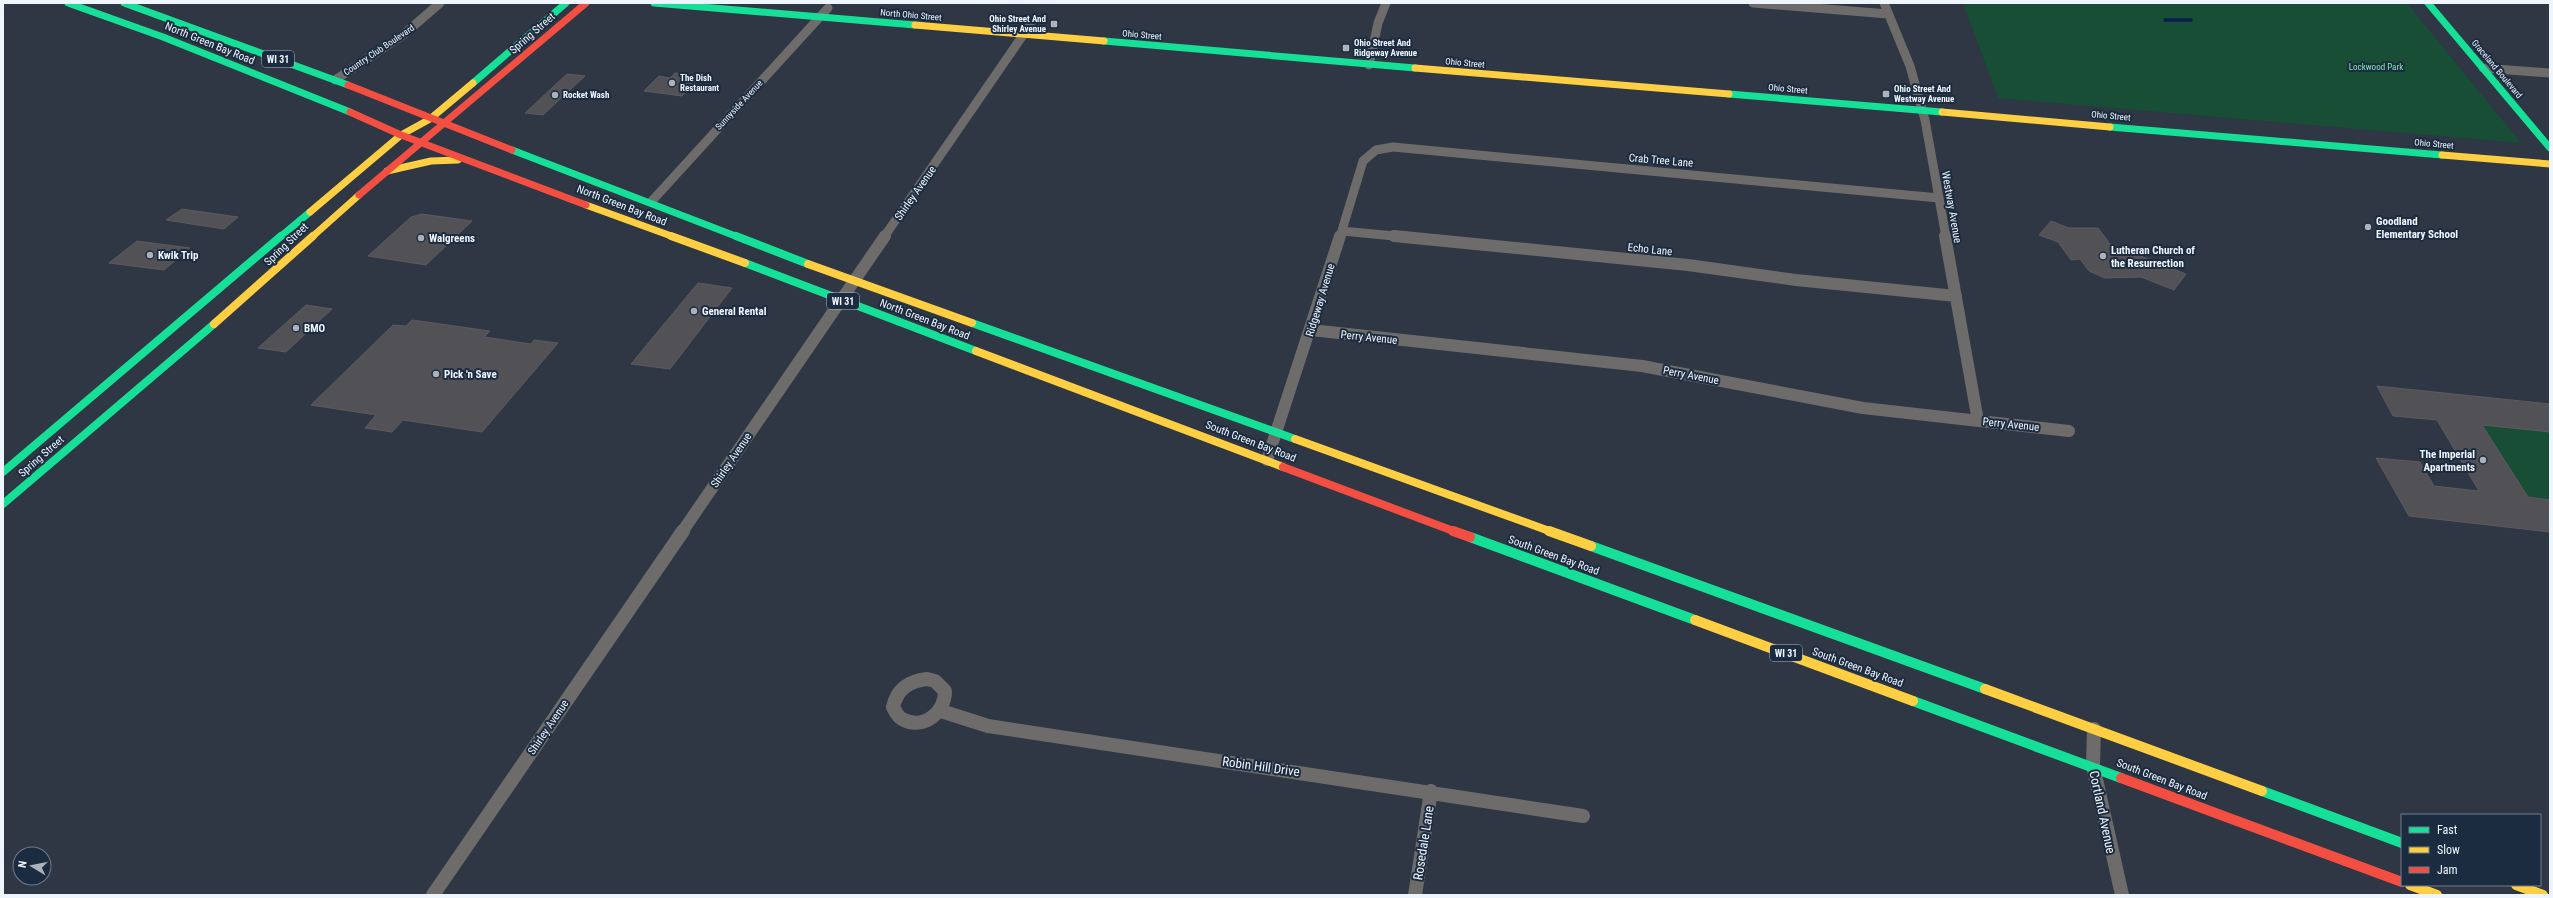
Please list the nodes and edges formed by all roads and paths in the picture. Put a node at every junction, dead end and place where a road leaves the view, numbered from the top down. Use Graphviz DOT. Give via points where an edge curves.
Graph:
graph roads {
  1 [pos="68,3"];
  2 [pos="124,3"];
  3 [pos="440,3"];
  4 [pos="566,3"];
  5 [pos="586,3"];
  6 [pos="654,3"];
  7 [pos="768,3"];
  8 [pos="1386,3"];
  9 [pos="1753,3"];
  10 [pos="1884,3"];
  11 [pos="2428,3"];
  12 [pos="706,5"];
  13 [pos="828,8"];
  14 [pos="1888,14"];
  15 [pos="820,17"];
  16 [pos="1030,25"];
  17 [pos="1024,34"];
  18 [pos="1153,36"];
  19 [pos="1148,45"];
  20 [pos="1262,46"];
  21 [pos="1370,54"];
  22 [pos="1258,55"];
  23 [pos="1368,65"];
  24 [pos="2483,68"];
  25 [pos="1550,69"];
  26 [pos="2550,73"];
  27 [pos="335,80"];
  28 [pos="1548,80"];
  29 [pos="1713,83"];
  30 [pos="1714,93"];
  31 [pos="1920,100"];
  32 [pos="1948,102"];
  33 [pos="1922,111"];
  34 [pos="430,119"];
  35 [pos="444,125"];
  36 [pos="2322,134"];
  37 [pos="401,135"];
  38 [pos="422,142"];
  39 [pos="2328,145"];
  40 [pos="1381,149"];
  41 [pos="2548,152"];
  42 [pos="472,162"];
  43 [pos="2550,164"];
  44 [pos="386,171"];
  45 [pos="558,193"];
  46 [pos="588,196"];
  47 [pos="1939,198"];
  48 [pos="617,201"];
  49 [pos="651,202"];
  50 [pos="636,224"];
  51 [pos="680,228"];
  52 [pos="693,231"];
  53 [pos="1342,231"];
  54 [pos="728,235"];
  55 [pos="855,279"];
  56 [pos="1956,296"];
  57 [pos="841,300"];
  58 [pos="1311,330"];
  59 [pos="1181,397"];
  60 [pos="1978,421"];
  61 [pos="1171,424"];
  62 [pos="2069,431"];
  63 [pos="1277,432"];
  64 [pos="1267,460"];
  65 [pos="3,472"];
  66 [pos="3,504"];
  67 [pos="941,711"];
  68 [pos="2094,729"];
  69 [pos="2093,766"];
  70 [pos="1431,791"];
  71 [pos="1583,816"];
  72 [pos="2401,843"];
  73 [pos="2401,882"];
  74 [pos="2413,886"];
  75 [pos="2519,886"];
  76 [pos="433,895"];
  77 [pos="1415,895"];
  78 [pos="2122,895"];
  79 [pos="2437,895"];
  80 [pos="2543,895"];
  1 -- 37 [label="main road, North Green Bay Road / WI 31" via="312,94"];
  2 -- 27 [label="main road, North Green Bay Road / WI 31"];
  3 -- 27 [label="street, Country Club Boulevard" via="424,20 401,37"];
  4 -- 34 [label="main road, Spring Street"];
  5 -- 35 [label="main road, Spring Street"];
  6 -- 12 [label="main road, North Ohio Street"];
  7 -- 13 [label="main road, North Ohio Street"];
  8 -- 21 [label="street"];
  9 -- 14 [label="street"];
  10 -- 14 [label="street, Westway Avenue"];
  11 -- 24 [label="main road, Graceland Boulevard"];
  12 -- 15 [label="main road, North Ohio Street"];
  13 -- 15 [label="street, Sunnyside Avenue"];
  13 -- 16 [label="main road, North Ohio Street"];
  14 -- 31 [label="street, Westway Avenue" via="1910,66"];
  15 -- 17 [label="main road, North Ohio Street"];
  15 -- 49 [label="street, Sunnyside Avenue"];
  16 -- 17 [label="street, Shirley Avenue"];
  16 -- 18 [label="main road, Ohio Street"];
  17 -- 19 [label="main road, Ohio Street"];
  17 -- 55 [label="street, Shirley Avenue"];
  18 -- 19 [label="main road"];
  18 -- 20 [label="main road, Ohio Street"];
  19 -- 22 [label="main road, Ohio Street"];
  20 -- 21 [label="main road, Ohio Street"];
  20 -- 22 [label="main road"];
  21 -- 23 [label="street"];
  21 -- 25 [label="main road, Ohio Street"];
  22 -- 23 [label="main road, Ohio Street"];
  23 -- 28 [label="main road, Ohio Street"];
  24 -- 26 [label="street"];
  24 -- 41 [label="main road, Graceland Boulevard"];
  25 -- 28 [label="main road"];
  25 -- 29 [label="main road, Ohio Street"];
  27 -- 34 [label="main road, North Green Bay Road / WI 31"];
  28 -- 30 [label="main road, Ohio Street"];
  29 -- 30 [label="main road"];
  29 -- 31 [label="main road, Ohio Street"];
  30 -- 33 [label="main road, Ohio Street"];
  31 -- 32 [label="main road, Ohio Street"];
  31 -- 33 [label="street, Westway Avenue"];
  33 -- 39 [label="main road, Ohio Street"];
  33 -- 47 [label="street, Westway Avenue"];
  34 -- 35 [label="main road, North Green Bay Road / WI 31"];
  34 -- 37 [label="main road, Spring Street"];
  35 -- 38 [label="main road, Spring Street"];
  35 -- 49 [label="main road, North Green Bay Road / WI 31"];
  36 -- 39 [label="main road"];
  37 -- 38 [label="main road, North Green Bay Road / WI 31"];
  37 -- 65 [label="main road, Spring Street"];
  38 -- 42 [label="main road, North Green Bay Road / WI 31"];
  38 -- 44 [label="main road, Spring Street"];
  39 -- 43 [label="main road, Ohio Street"];
  40 -- 47 [label="street, Crab Tree Lane" via="1393,148"];
  40 -- 53 [label="street, Ridgeway Avenue" via="1372,152 1363,161"];
  42 -- 44 [label="main road" via="446,158"];
  42 -- 45 [label="main road, North Green Bay Road / WI 31"];
  44 -- 66 [label="main road, Spring Street" via="313,234 263,282"];
  45 -- 46 [label="main road"];
  45 -- 50 [label="main road, North Green Bay Road / WI 31"];
  47 -- 56 [label="street, Westway Avenue"];
  48 -- 49 [label="main road"];
  49 -- 54 [label="main road, North Green Bay Road / WI 31"];
  50 -- 51 [label="main road" via="662,224"];
  50 -- 57 [label="main road, North Green Bay Road / WI 31"];
  52 -- 54 [label="main road"];
  53 -- 56 [label="street, Echo Lane" via="1688,265 1796,280"];
  53 -- 58 [label="street, Ridgeway Avenue"];
  54 -- 55 [label="main road, North Green Bay Road / WI 31"];
  55 -- 57 [label="street, Shirley Avenue"];
  55 -- 59 [label="main road, North Green Bay Road / WI 31"];
  56 -- 60 [label="street, Westway Avenue"];
  57 -- 61 [label="main road, North Green Bay Road / WI 31"];
  57 -- 76 [label="street, Shirley Avenue"];
  58 -- 60 [label="street, Perry Avenue" via="1642,366 1863,408"];
  58 -- 63 [label="street, Ridgeway Avenue"];
  59 -- 63 [label="main road, South Green Bay Road / WI 31"];
  60 -- 62 [label="street, Perry Avenue"];
  61 -- 64 [label="main road, South Green Bay Road / WI 31"];
  63 -- 64 [label="street, Ridgeway Avenue"];
  63 -- 68 [label="main road, South Green Bay Road / WI 31"];
  64 -- 69 [label="main road, South Green Bay Road / WI 31"];
  67 -- 70 [label="street, Robin Hill Drive" via="988,726"];
  68 -- 69 [label="street, Cortland Avenue"];
  68 -- 72 [label="main road, South Green Bay Road / WI 31"];
  69 -- 73 [label="main road, South Green Bay Road / WI 31"];
  69 -- 78 [label="street, Cortland Avenue"];
  70 -- 71 [label="street, Robin Hill Drive"];
  70 -- 77 [label="street, Rosedale Lane"];
  74 -- 79 [label="main road"];
  75 -- 80 [label="main road"];
}
